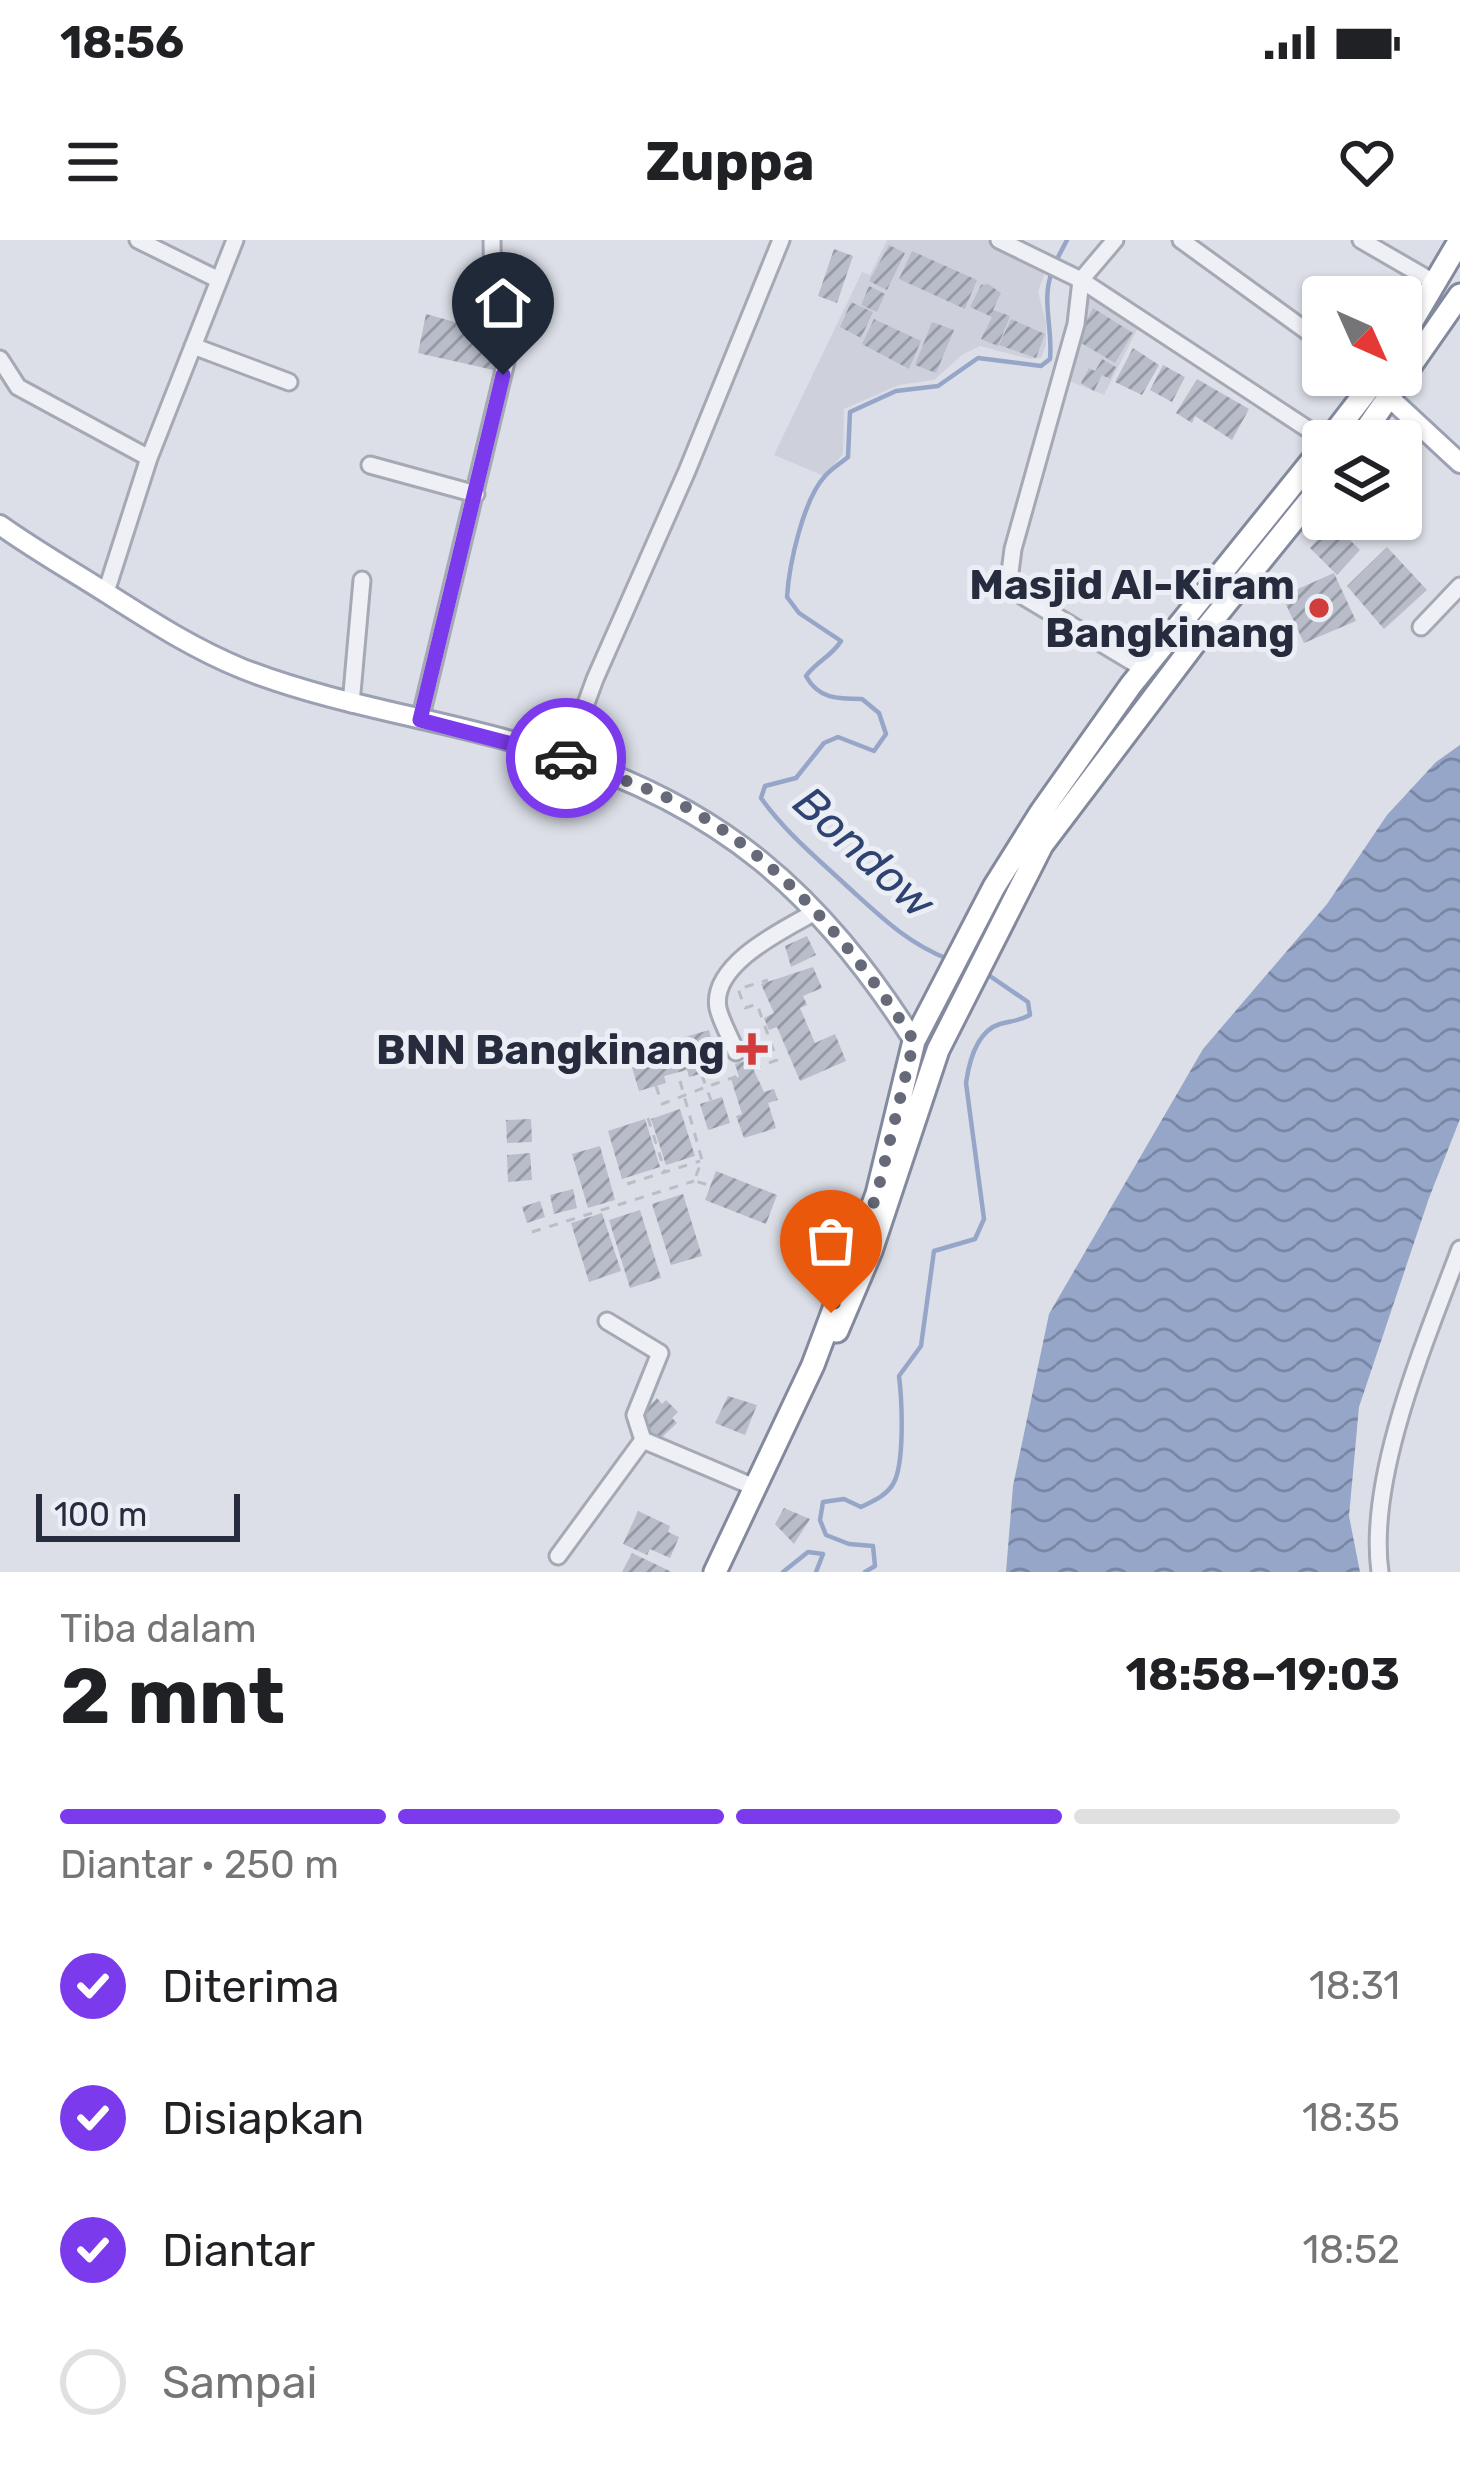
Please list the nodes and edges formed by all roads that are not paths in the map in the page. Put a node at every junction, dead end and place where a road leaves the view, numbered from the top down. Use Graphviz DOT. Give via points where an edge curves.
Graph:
graph roads {
  1 [pos="139,240"];
  2 [pos="235,240"];
  3 [pos="492,240"];
  4 [pos="781,240"];
  5 [pos="999,240"];
  6 [pos="1115,240"];
  7 [pos="1180,240"];
  8 [pos="1361,240"];
  9 [pos="1460,240"];
  10 [pos="1073,276"];
  11 [pos="219,280"];
  12 [pos="1436,284"];
  13 [pos="1460,295"];
  14 [pos="1422,306"];
  15 [pos="1302,328"];
  16 [pos="193,346"];
  17 [pos="0,359"];
  18 [pos="289,382"];
  19 [pos="1362,396"];
  20 [pos="1391,398"];
  21 [pos="1344,420"];
  22 [pos="1374,420"];
  23 [pos="1302,427"];
  24 [pos="149,458"];
  25 [pos="1460,463"];
  26 [pos="370,465"];
  27 [pos="1302,476"];
  28 [pos="476,494"];
  29 [pos="1302,507"];
  30 [pos="0,525"];
  31 [pos="362,580"];
  32 [pos="1460,586"];
  33 [pos="106,592"];
  34 [pos="1198,621"];
  35 [pos="1421,626"];
  36 [pos="1144,669"];
  37 [pos="351,704"];
  38 [pos="420,720"];
  39 [pos="566,758"];
  40 [pos="815,912"];
  41 [pos="977,947"];
  42 [pos="952,995"];
  43 [pos="895,1011"];
  44 [pos="928,1016"];
  45 [pos="914,1041"];
  46 [pos="736,1052"];
  47 [pos="1460,1249"];
  48 [pos="607,1321"];
  49 [pos="643,1440"];
  50 [pos="754,1487"];
  51 [pos="558,1556"];
  52 [pos="716,1572"];
  53 [pos="727,1572"];
  54 [pos="1380,1572"];
  1 -- 11 [label="street"];
  2 -- 11 [label="street"];
  3 -- 28 [label="street" via="493,293 517,307"];
  4 -- 39 [label="street"];
  5 -- 10 [label="street"];
  6 -- 10 [label="street"];
  7 -- 15 [label="street"];
  8 -- 12 [label="street"];
  9 -- 12 [label="highway"];
  10 -- 23 [label="street"];
  10 -- 36 [label="street" via="1076,325 1009,580 1016,592"];
  11 -- 16 [label="street"];
  12 -- 13 [label="main road"];
  12 -- 14 [label="highway"];
  13 -- 20 [label="highway"];
  16 -- 18 [label="street"];
  16 -- 24 [label="street"];
  17 -- 24 [label="street" via="18,387"];
  19 -- 21 [label="highway"];
  20 -- 22 [label="highway"];
  20 -- 25 [label="main road"];
  24 -- 33 [label="street"];
  26 -- 28 [label="street"];
  27 -- 34 [label="highway"];
  28 -- 38 [label="street"];
  29 -- 34 [label="highway"];
  30 -- 33 [label="main road"];
  31 -- 37 [label="street"];
  32 -- 35 [label="street"];
  33 -- 37 [label="main road" via="219,658"];
  34 -- 36 [label="highway"];
  34 -- 41 [label="highway"];
  36 -- 41 [label="highway" via="994,887"];
  37 -- 38 [label="main road"];
  38 -- 39 [label="main road"];
  39 -- 40 [label="main road" via="693,811 775,871"];
  40 -- 43 [label="main road"];
  40 -- 46 [label="street" via="744,955 727,975 718,1007"];
  41 -- 42 [label="highway"];
  42 -- 44 [label="highway"];
  42 -- 53 [label="highway" via="920,1114 853,1297"];
  43 -- 44 [label="main road"];
  43 -- 45 [label="main road"];
  44 -- 45 [label="highway"];
  45 -- 50 [label="highway" via="877,1194 813,1365"];
  47 -- 54 [label="street" via="1382,1491"];
  48 -- 49 [label="street" via="660,1353 635,1415"];
  49 -- 50 [label="street"];
  49 -- 51 [label="street"];
  50 -- 52 [label="highway"];
}
